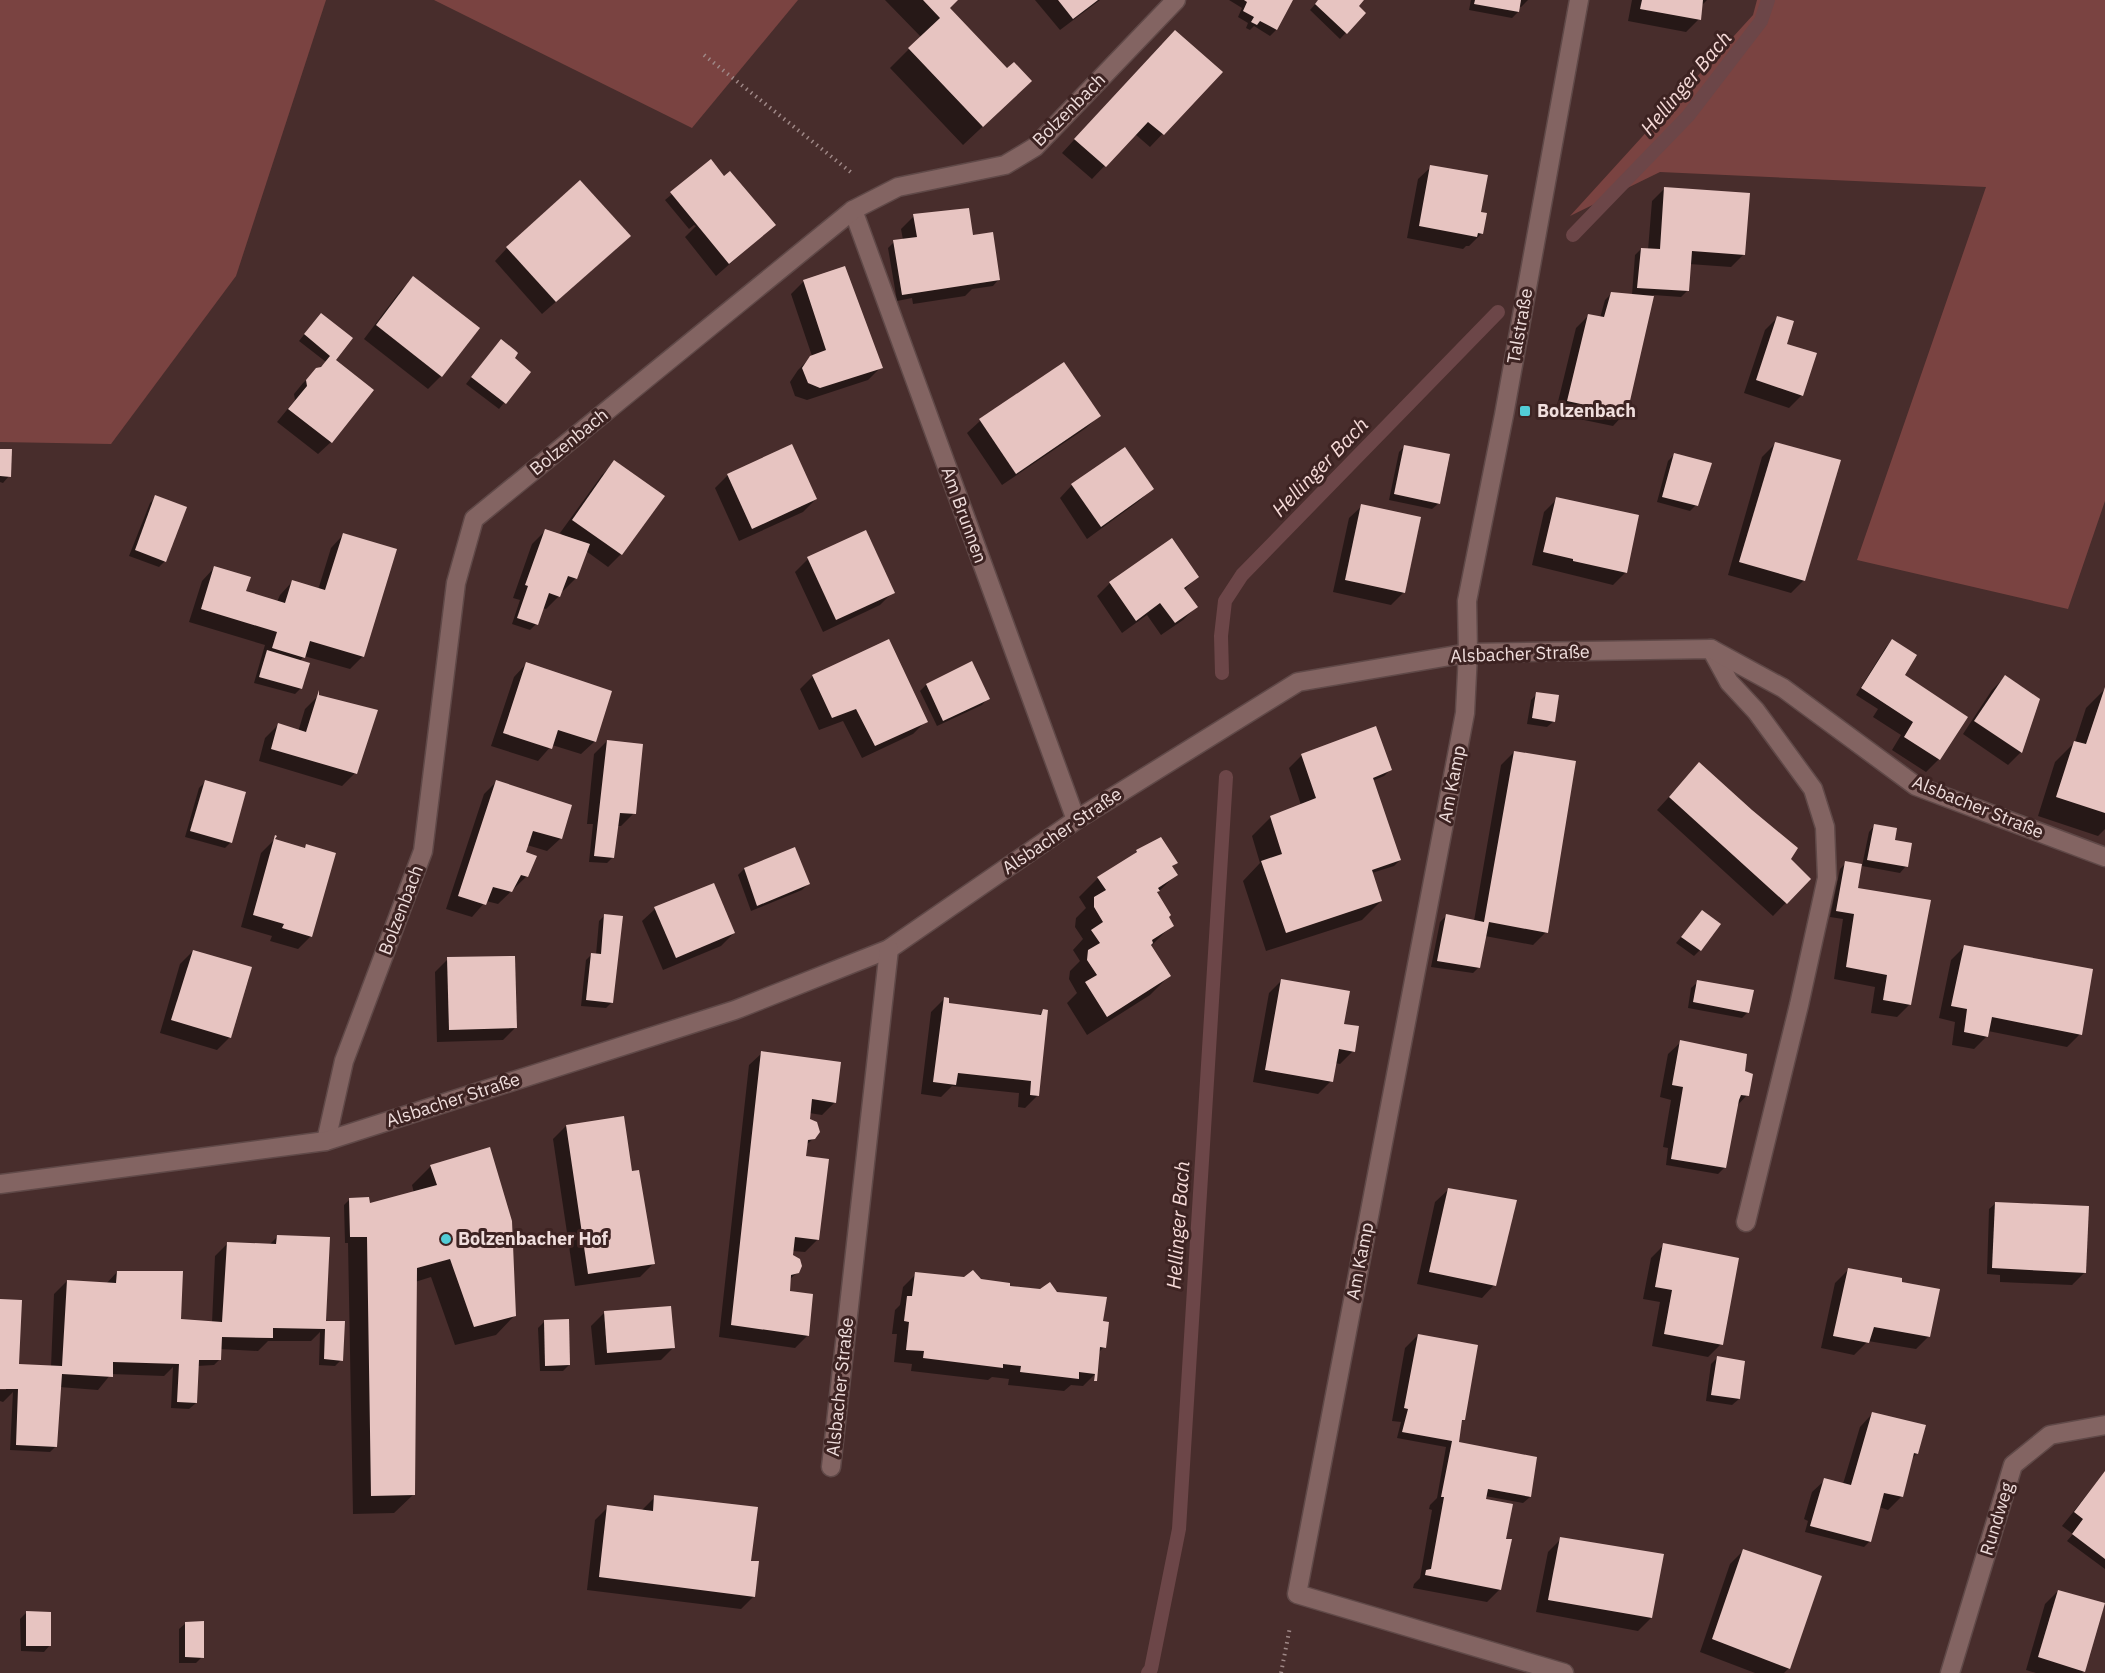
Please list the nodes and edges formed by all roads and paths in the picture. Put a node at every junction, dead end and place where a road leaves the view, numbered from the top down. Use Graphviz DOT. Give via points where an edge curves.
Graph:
graph roads {
  1 [pos="1176,0"];
  2 [pos="1579,0"];
  3 [pos="704,55"];
  4 [pos="879,196"];
  5 [pos="853,210"];
  6 [pos="1711,649"];
  7 [pos="1468,653"];
  8 [pos="1076,820"];
  9 [pos="2105,857"];
  10 [pos="889,949"];
  11 [pos="326,1141"];
  12 [pos="0,1184"];
  13 [pos="1746,1222"];
  14 [pos="2105,1425"];
  15 [pos="831,1467"];
  16 [pos="1297,1594"];
  17 [pos="1281,1673"];
  18 [pos="1564,1673"];
  19 [pos="1950,1673"];
  1 -- 4 [label="street, Bolzenbach" via="1035,147 1005,165 898,187"];
  2 -- 7 [label="street, Talstraße" via="1467,601"];
  3 -- 4 [label="path"];
  4 -- 5 [label="street, Bolzenbach"];
  5 -- 8 [label="street, Am Brunnen"];
  5 -- 11 [label="street, Bolzenbach" via="474,519 456,583 423,851 344,1061"];
  6 -- 7 [label="street, Alsbacher Straße"];
  6 -- 9 [label="street, Alsbacher Straße" via="1783,688 1916,786"];
  6 -- 13 [label="street" via="1729,682 1756,711 1813,789 1825,827 1827,879"];
  7 -- 8 [label="street, Alsbacher Straße" via="1298,682"];
  7 -- 16 [label="street, Am Kamp" via="1465,713"];
  8 -- 10 [label="street, Alsbacher Straße"];
  10 -- 11 [label="street, Alsbacher Straße" via="735,1010"];
  10 -- 15 [label="street, Alsbacher Straße"];
  11 -- 12 [label="street, Alsbacher Straße"];
  14 -- 19 [label="street, Rundweg" via="2050,1435 2013,1465"];
  16 -- 17 [label="path"];
  16 -- 18 [label="street"];
}
